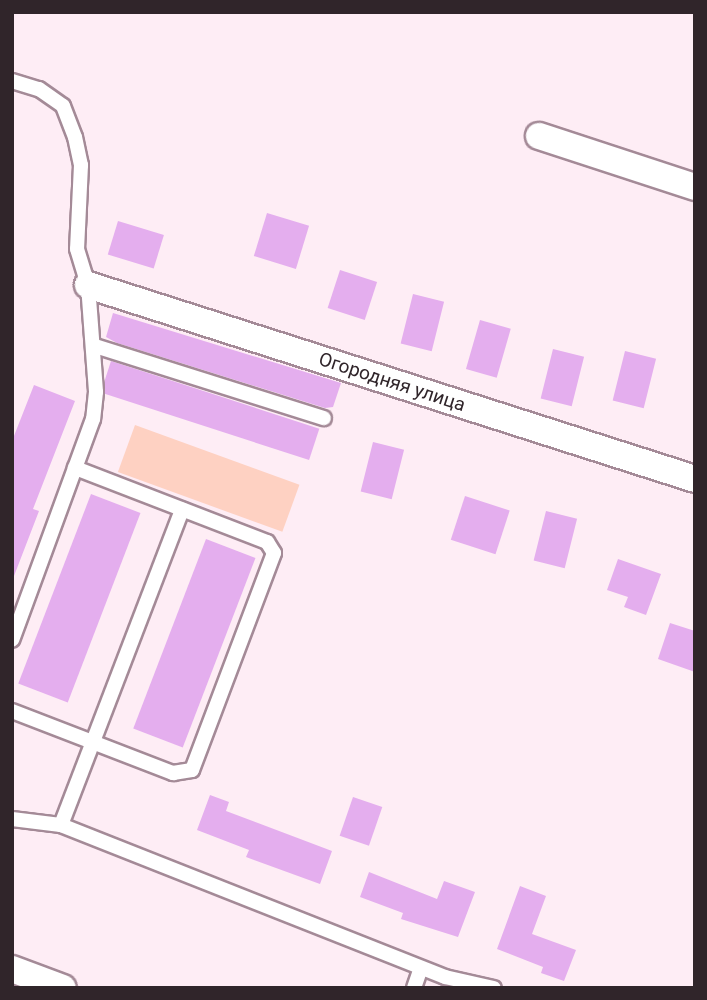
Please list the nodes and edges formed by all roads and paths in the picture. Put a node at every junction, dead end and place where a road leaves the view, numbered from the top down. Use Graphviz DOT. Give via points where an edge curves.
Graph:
graph roads {
  1 [pos="12,81"];
  2 [pos="539,136"];
  3 [pos="695,187"];
  4 [pos="88,285"];
  5 [pos="95,346"];
  6 [pos="324,418"];
  7 [pos="75,468"];
  8 [pos="695,479"];
  9 [pos="182,509"];
  10 [pos="12,640"];
  11 [pos="12,711"];
  12 [pos="93,742"];
  13 [pos="12,819"];
  14 [pos="61,825"];
  15 [pos="421,968"];
  16 [pos="12,969"];
  17 [pos="63,988"];
  18 [pos="414,988"];
  19 [pos="494,988"];
  1 -- 4 [label="lane" via="40,89 63,106 75,137 81,165 77,249"];
  2 -- 3 [label="street"];
  4 -- 5 [label="lane"];
  4 -- 8 [label="street, Огородняя улица"];
  5 -- 6 [label="lane"];
  5 -- 7 [label="lane" via="93,419"];
  7 -- 9 [label="lane"];
  7 -- 10 [label="lane"];
  9 -- 12 [label="lane"];
  9 -- 12 [label="lane" via="267,542 274,553 192,770 173,773"];
  11 -- 12 [label="lane"];
  12 -- 14 [label="lane"];
  13 -- 14 [label="lane"];
  14 -- 15 [label="lane"];
  15 -- 18 [label="lane"];
  15 -- 19 [label="lane"];
  16 -- 17 [label="street"];
}
